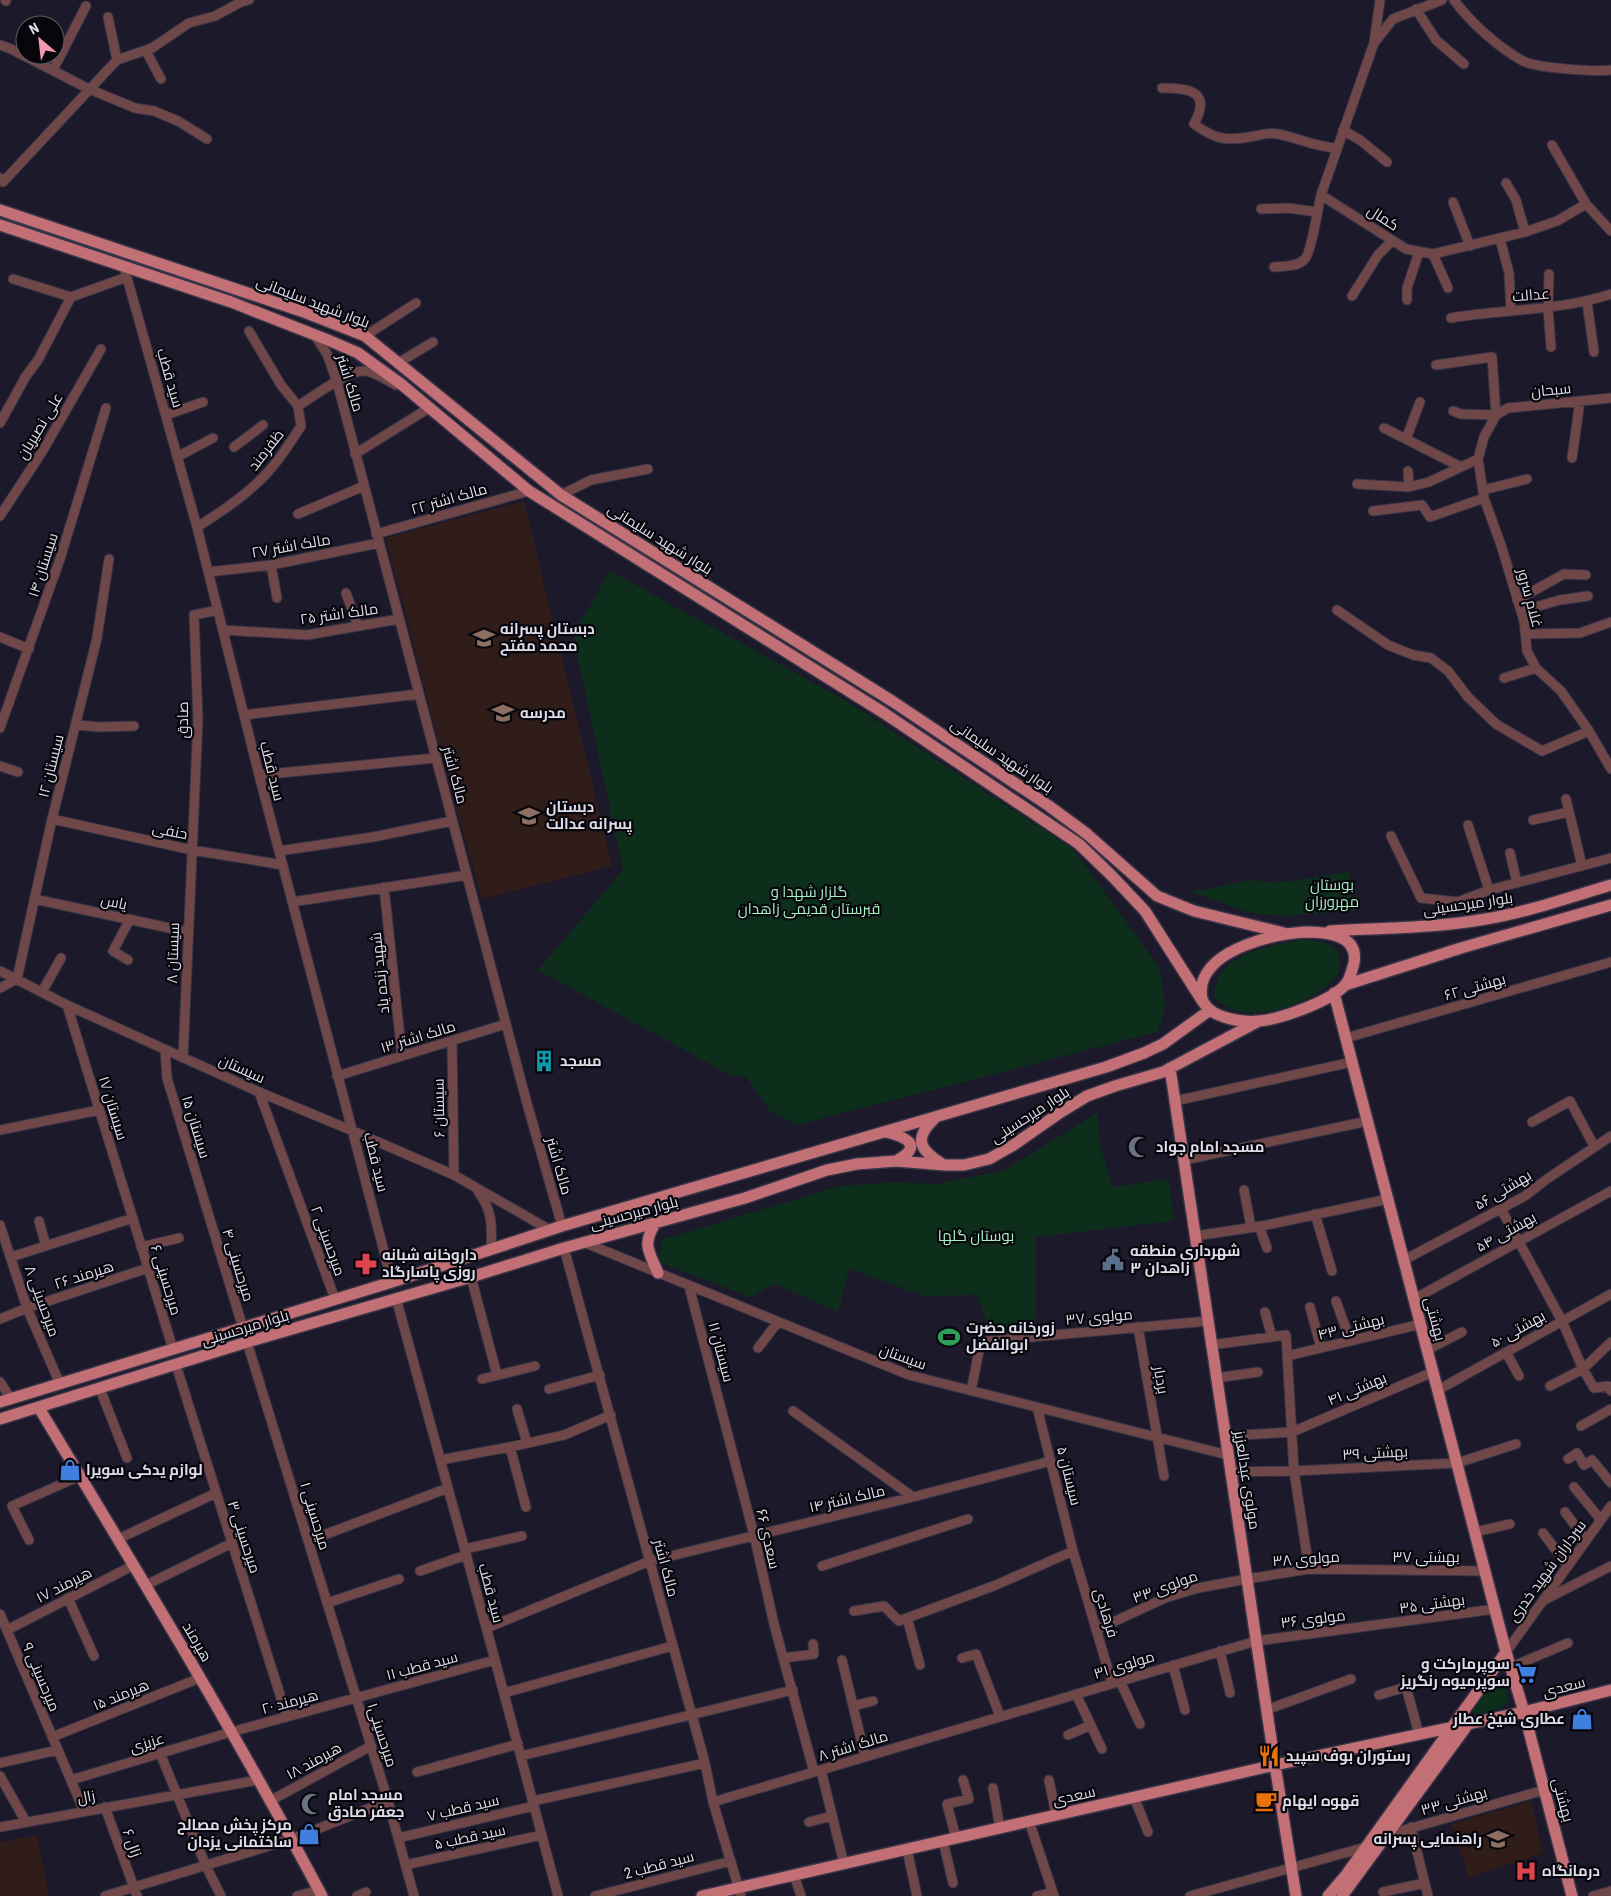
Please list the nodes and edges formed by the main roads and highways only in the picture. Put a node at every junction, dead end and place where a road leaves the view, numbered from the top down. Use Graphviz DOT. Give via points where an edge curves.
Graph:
graph roads {
  1 [pos="0,210"];
  2 [pos="0,224"];
  3 [pos="1611,885"];
  4 [pos="1611,905"];
  5 [pos="1325,932"];
  6 [pos="1284,933"];
  7 [pos="1345,985"];
  8 [pos="1334,993"];
  9 [pos="1207,1006"];
  10 [pos="1258,1021"];
  11 [pos="1170,1068"];
  12 [pos="938,1117"];
  13 [pos="886,1132"];
  14 [pos="896,1162"];
  15 [pos="945,1166"];
  16 [pos="656,1222"];
  17 [pos="658,1273"];
  18 [pos="289,1312"];
  19 [pos="293,1329"];
  20 [pos="6,1401"];
  21 [pos="39,1408"];
  22 [pos="0,1419"];
  23 [pos="1506,1652"];
  24 [pos="1611,1690"];
  25 [pos="1524,1712"];
  26 [pos="1469,1723"];
  27 [pos="1454,1726"];
  28 [pos="1275,1765"];
  29 [pos="740,1892"];
  30 [pos="320,1893"];
  31 [pos="702,1896"];
  32 [pos="1296,1896"];
  33 [pos="1328,1896"];
  34 [pos="1342,1896"];
  35 [pos="1572,1896"];
  1 -- 6 [label="main road, بلوار شهید سلیمانی" via="306,313 364,336 561,495 892,701 1041,801 1087,834 1156,896 1194,911"];
  2 -- 9 [label="main road, بلوار شهید سلیمانی" via="126,272 231,302 358,353 529,491 884,713 1079,844 1145,911"];
  3 -- 5 [label="main road, بلوار میرحسینی" via="1486,919"];
  4 -- 7 [label="main road"];
  5 -- 6 [label="main road, بلوار میرحسینی"];
  5 -- 7 [label="main road" via="1345,939 1352,946 1352,970"];
  6 -- 9 [label="main road" via="1253,942 1216,963 1204,979 1201,994"];
  7 -- 8 [label="main road"];
  8 -- 10 [label="main road" via="1298,1011"];
  8 -- 23 [label="main road, بهشتی"];
  9 -- 10 [label="main road" via="1230,1018"];
  9 -- 12 [label="main road, بلوار میرحسینی" via="1163,1044 1144,1053"];
  10 -- 11 [label="main road, بلوار میرحسینی"];
  11 -- 15 [label="main road, بلوار میرحسینی" via="1087,1096 989,1159"];
  11 -- 28 [label="main road, مولوی عبدالعزیز"];
  12 -- 13 [label="main road, بلوار میرحسینی"];
  12 -- 15 [label="main road" via="925,1128 921,1136 922,1145 925,1152"];
  13 -- 14 [label="main road" via="902,1136 910,1145 907,1156"];
  13 -- 18 [label="main road, بلوار میرحسینی" via="562,1226"];
  14 -- 15 [label="main road, بلوار میرحسینی"];
  14 -- 16 [label="main road, بلوار میرحسینی" via="857,1164 827,1170 745,1198"];
  16 -- 17 [label="main road" via="646,1245"];
  16 -- 19 [label="main road, بلوار میرحسینی"];
  18 -- 19 [label="main road"];
  18 -- 20 [label="main road, بلوار میرحسینی"];
  19 -- 21 [label="main road, بلوار میرحسینی"];
  21 -- 22 [label="main road, بلوار میرحسینی"];
  21 -- 30 [label="main road, هیرمند" via="200,1678"];
  23 -- 25 [label="main road, بهشتی"];
  23 -- 27 [label="main road"];
  24 -- 25 [label="main road, سعدی"];
  25 -- 26 [label="main road, سعدی"];
  25 -- 35 [label="main road, بهشتی"];
  26 -- 27 [label="main road, سعدی"];
  26 -- 34 [label="main road"];
  27 -- 28 [label="main road, سعدی"];
  27 -- 33 [label="main road"];
  28 -- 29 [label="main road, سعدی" via="794,1875"];
  28 -- 32 [label="main road, مولوی عبدالعزیز"];
  29 -- 31 [label="main road, سعدی"];
}
